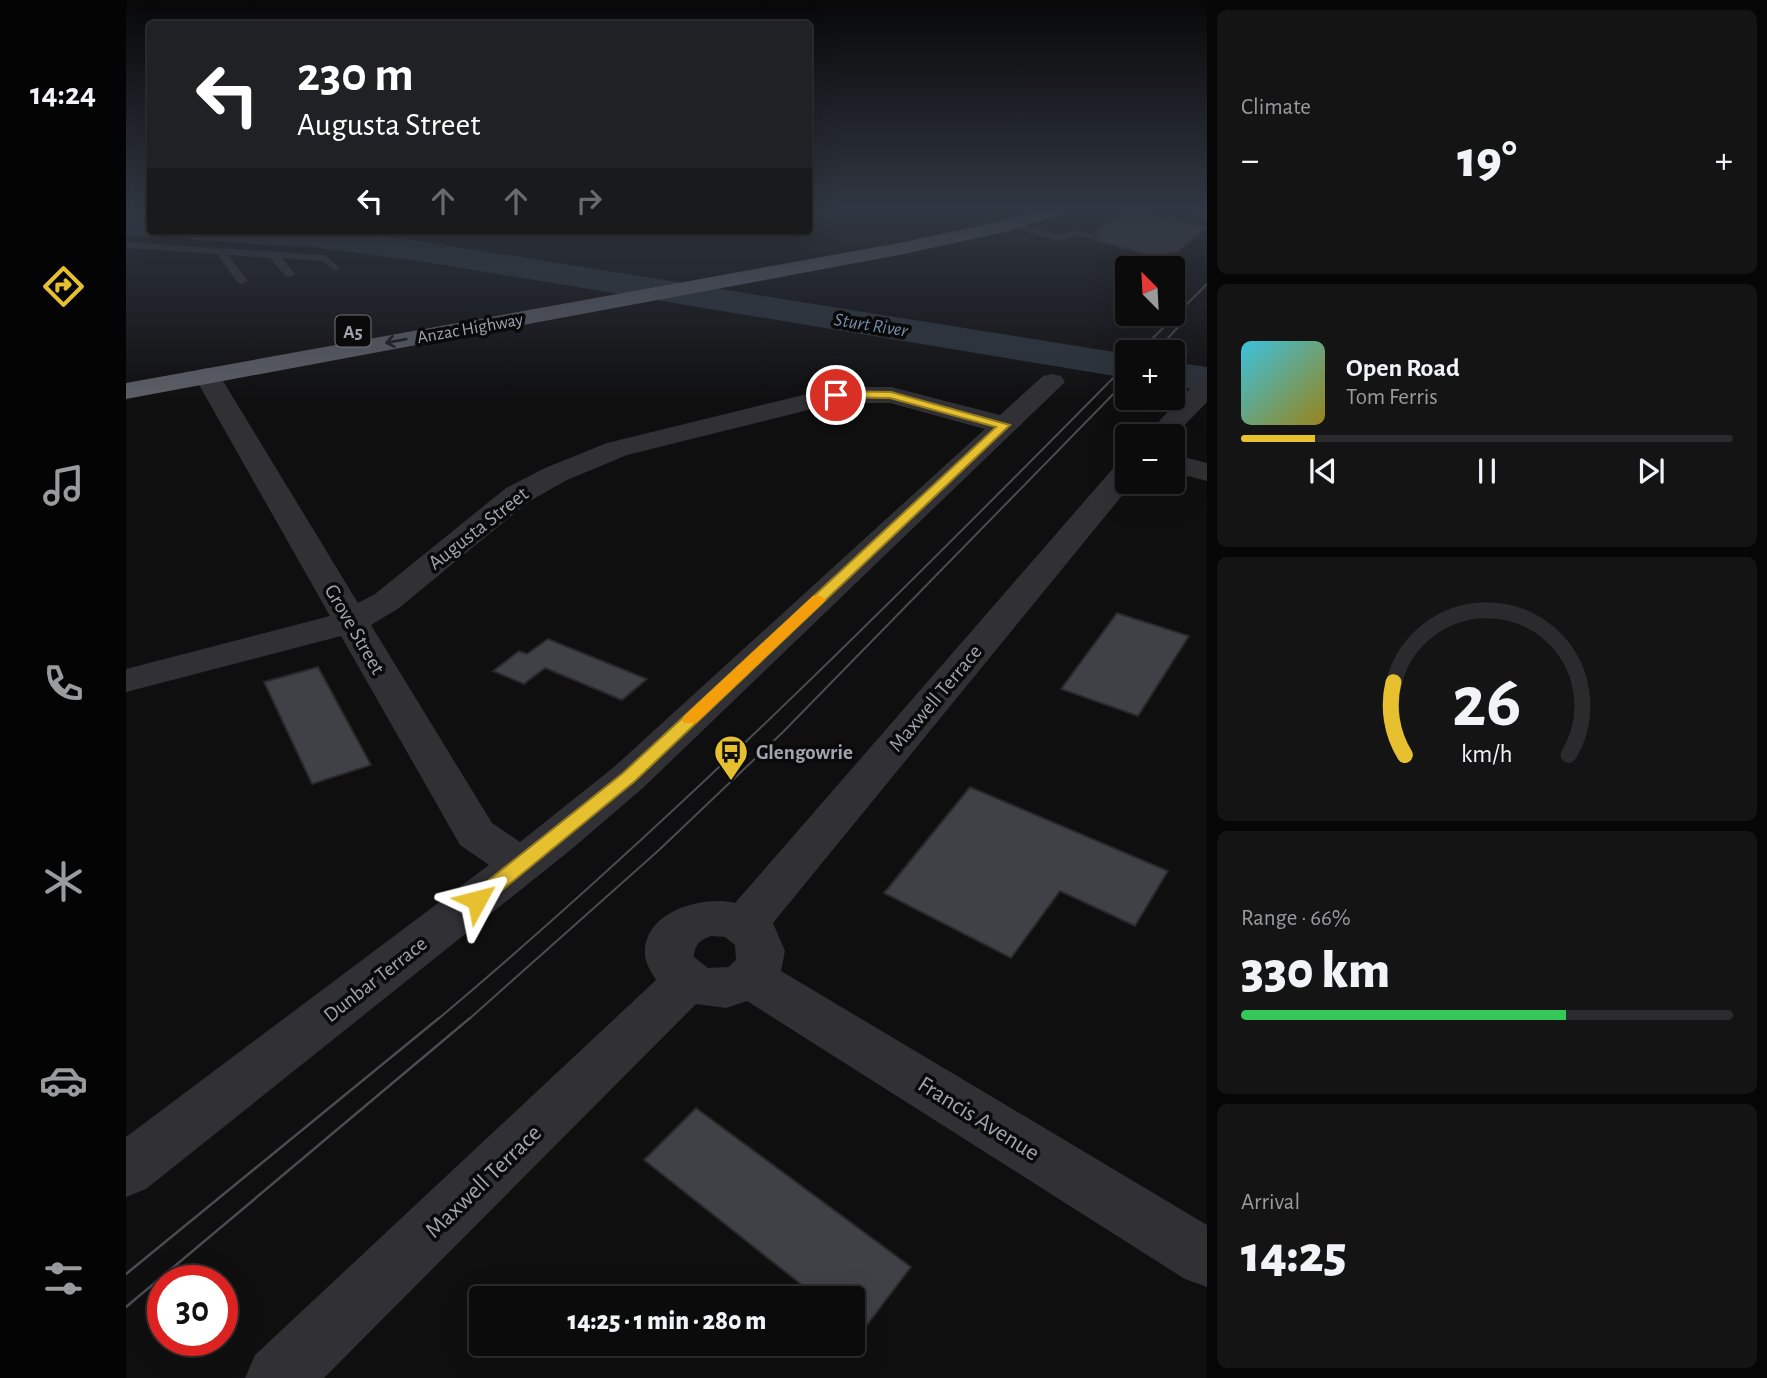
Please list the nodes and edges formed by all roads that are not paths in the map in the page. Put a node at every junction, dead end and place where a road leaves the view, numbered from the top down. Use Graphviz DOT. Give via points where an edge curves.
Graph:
graph roads {
  1 [pos="236,272"];
  2 [pos="681,272"];
  3 [pos="770,272"];
  4 [pos="242,281"];
  5 [pos="213,365"];
  6 [pos="126,371"];
  7 [pos="126,378"];
  8 [pos="1052,382"];
  9 [pos="1206,387"];
  10 [pos="126,391"];
  11 [pos="1171,424"];
  12 [pos="1004,425"];
  13 [pos="1185,466"];
  14 [pos="1207,472"];
  15 [pos="1115,485"];
  16 [pos="351,622"];
  17 [pos="126,681"];
  18 [pos="521,865"];
  19 [pos="744,925"];
  20 [pos="751,978"];
  21 [pos="687,982"];
  22 [pos="126,1171"];
  23 [pos="1207,1258"];
  24 [pos="278,1378"];
  1 -- 4 [label="lane"];
  2 -- 5 [label="highway, Anzac Highway / A5"];
  3 -- 5 [label="highway, Anzac Highway / A5, one-way" via="258,367 236,362"];
  5 -- 6 [label="highway, Anzac Highway / A5"];
  5 -- 7 [label="highway"];
  5 -- 10 [label="highway, Anzac Highway / A5"];
  5 -- 16 [label="street, Grove Street"];
  8 -- 12 [label="street, Dunbar Terrace"];
  9 -- 11 [label="street"];
  12 -- 16 [label="street, Augusta Street" via="891,395 836,395 617,449 517,495 387,601"];
  12 -- 18 [label="street, Dunbar Terrace" via="629,777"];
  13 -- 14 [label="street"];
  15 -- 19 [label="street, Maxwell Terrace"];
  16 -- 17 [label="street, Augusta Street"];
  16 -- 18 [label="street, Grove Street" via="476,834"];
  18 -- 22 [label="street, Dunbar Terrace"];
  19 -- 20 [label="street" via="762,948 761,962"];
  19 -- 21 [label="street" via="725,918 704,918 676,933 668,957 675,972"];
  20 -- 21 [label="street" via="726,989"];
  20 -- 23 [label="street, Francis Avenue"];
  21 -- 24 [label="street, Maxwell Terrace"];
}
